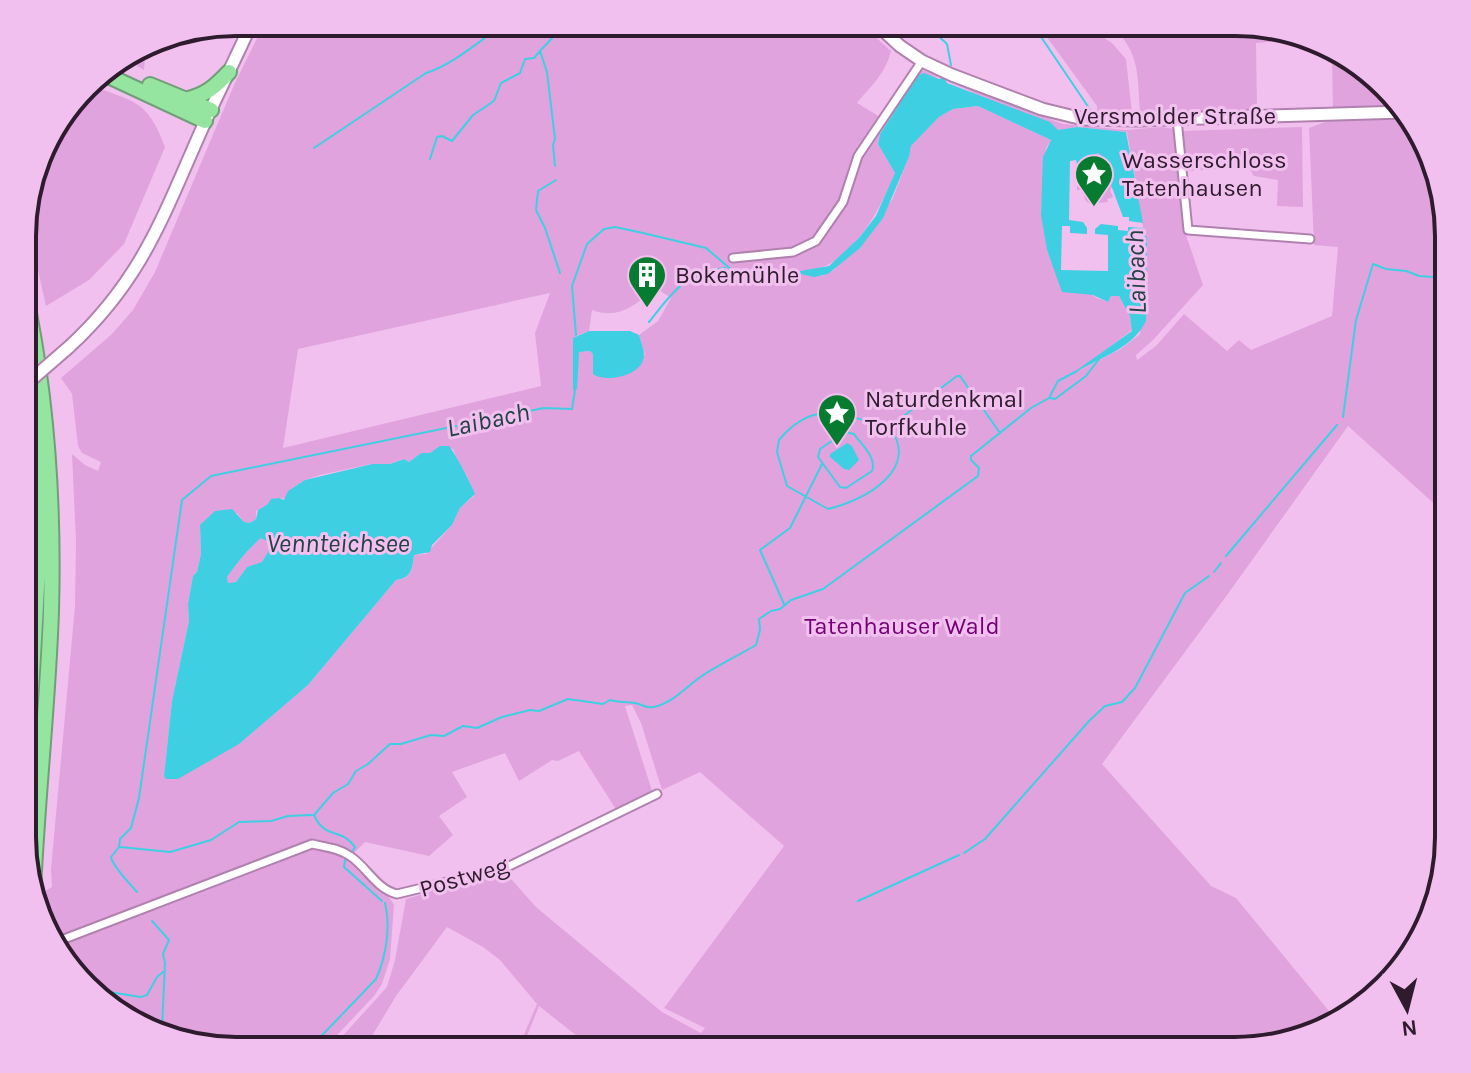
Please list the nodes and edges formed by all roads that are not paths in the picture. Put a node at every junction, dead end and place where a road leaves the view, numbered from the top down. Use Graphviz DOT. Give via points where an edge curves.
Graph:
graph roads {
  1 [pos="246,36"];
  2 [pos="891,36"];
  3 [pos="922,61"];
  4 [pos="122,72"];
  5 [pos="229,72"];
  6 [pos="113,77"];
  7 [pos="185,100"];
  8 [pos="1392,112"];
  9 [pos="208,116"];
  10 [pos="1177,119"];
  11 [pos="1310,239"];
  12 [pos="733,258"];
  13 [pos="36,353"];
  14 [pos="36,376"];
  15 [pos="36,451"];
  16 [pos="36,632"];
  17 [pos="657,794"];
  18 [pos="36,844"];
  19 [pos="64,939"];
  1 -- 5 [label="main road"];
  2 -- 3 [label="main road, Versmolder Straße"];
  3 -- 10 [label="main road, Versmolder Straße" via="1062,115"];
  3 -- 12 [label="street" via="858,156 843,202 816,241 793,252"];
  4 -- 7 [label="highway"];
  5 -- 7 [label="highway" via="212,90"];
  5 -- 9 [label="main road"];
  6 -- 9 [label="highway"];
  7 -- 9 [label="highway"];
  8 -- 10 [label="main road, Versmolder Straße"];
  9 -- 14 [label="main road, bridge" via="142,260 97,322"];
  10 -- 11 [label="street" via="1188,230"];
  13 -- 18 [label="highway" via="52,525"];
  15 -- 16 [label="highway"];
  17 -- 19 [label="street, Postweg" via="505,868 472,877 397,894 379,885 352,857 312,844"];
}
